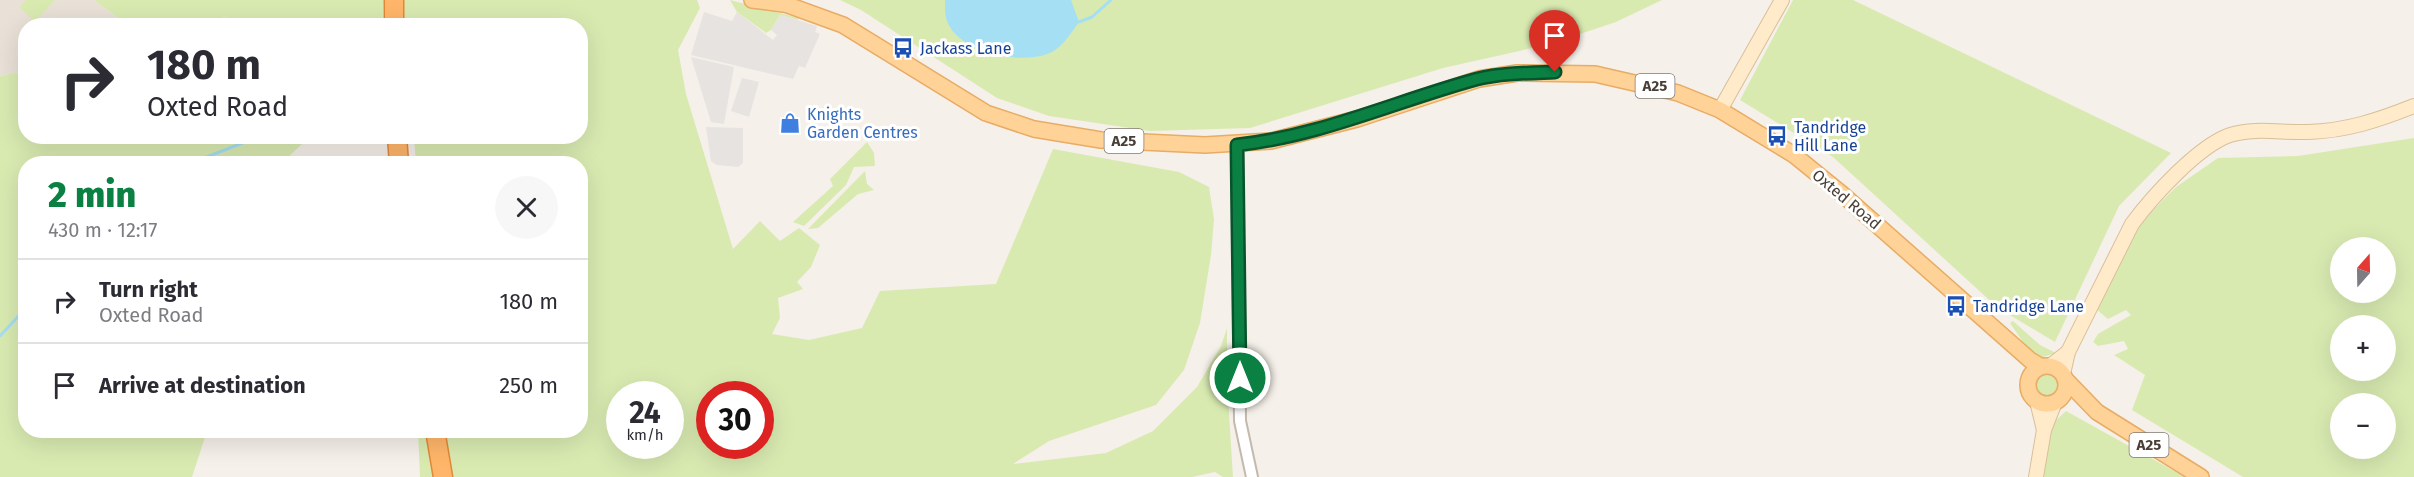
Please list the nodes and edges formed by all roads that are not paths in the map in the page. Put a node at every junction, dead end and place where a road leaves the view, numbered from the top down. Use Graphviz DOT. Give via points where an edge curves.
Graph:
graph roads {
  1 [pos="394,0"];
  2 [pos="752,0"];
  3 [pos="1782,0"];
  4 [pos="779,2"];
  5 [pos="394,18"];
  6 [pos="2414,106"];
  7 [pos="1720,110"];
  8 [pos="1237,145"];
  9 [pos="2001,334"];
  10 [pos="2055,372"];
  11 [pos="2028,382"];
  12 [pos="2037,401"];
  13 [pos="2057,401"];
  14 [pos="2097,412"];
  15 [pos="2044,430"];
  16 [pos="436,438"];
  17 [pos="443,477"];
  18 [pos="1252,477"];
  19 [pos="2036,477"];
  20 [pos="2201,477"];
  1 -- 5 [label="highway"];
  2 -- 4 [label="main road, Oxted Road / A25"];
  3 -- 7 [label="street"];
  4 -- 8 [label="main road, Oxted Road / A25" via="852,29 976,108 1012,123 1101,140"];
  6 -- 10 [label="street" via="2368,124 2334,131 2250,131 2215,142 2196,156 2132,224"];
  7 -- 8 [label="main road, Oxted Road / A25" via="1632,80 1595,74 1517,73 1479,79 1311,132"];
  7 -- 9 [label="main road, Oxted Road / A25" via="1802,161"];
  8 -- 18 [label="street" via="1240,421"];
  9 -- 10 [label="main road, Oxted Road / A25"];
  9 -- 11 [label="main road, Oxted Road / A25"];
  10 -- 11 [label="main road" via="2030,375"];
  10 -- 13 [label="main road" via="2063,395"];
  10 -- 14 [label="main road, A25"];
  11 -- 12 [label="main road" via="2030,394"];
  12 -- 13 [label="main road"];
  12 -- 15 [label="street"];
  13 -- 14 [label="main road, A25"];
  13 -- 15 [label="street"];
  14 -- 20 [label="main road, A25"];
  15 -- 19 [label="street"];
  16 -- 17 [label="highway"];
}
